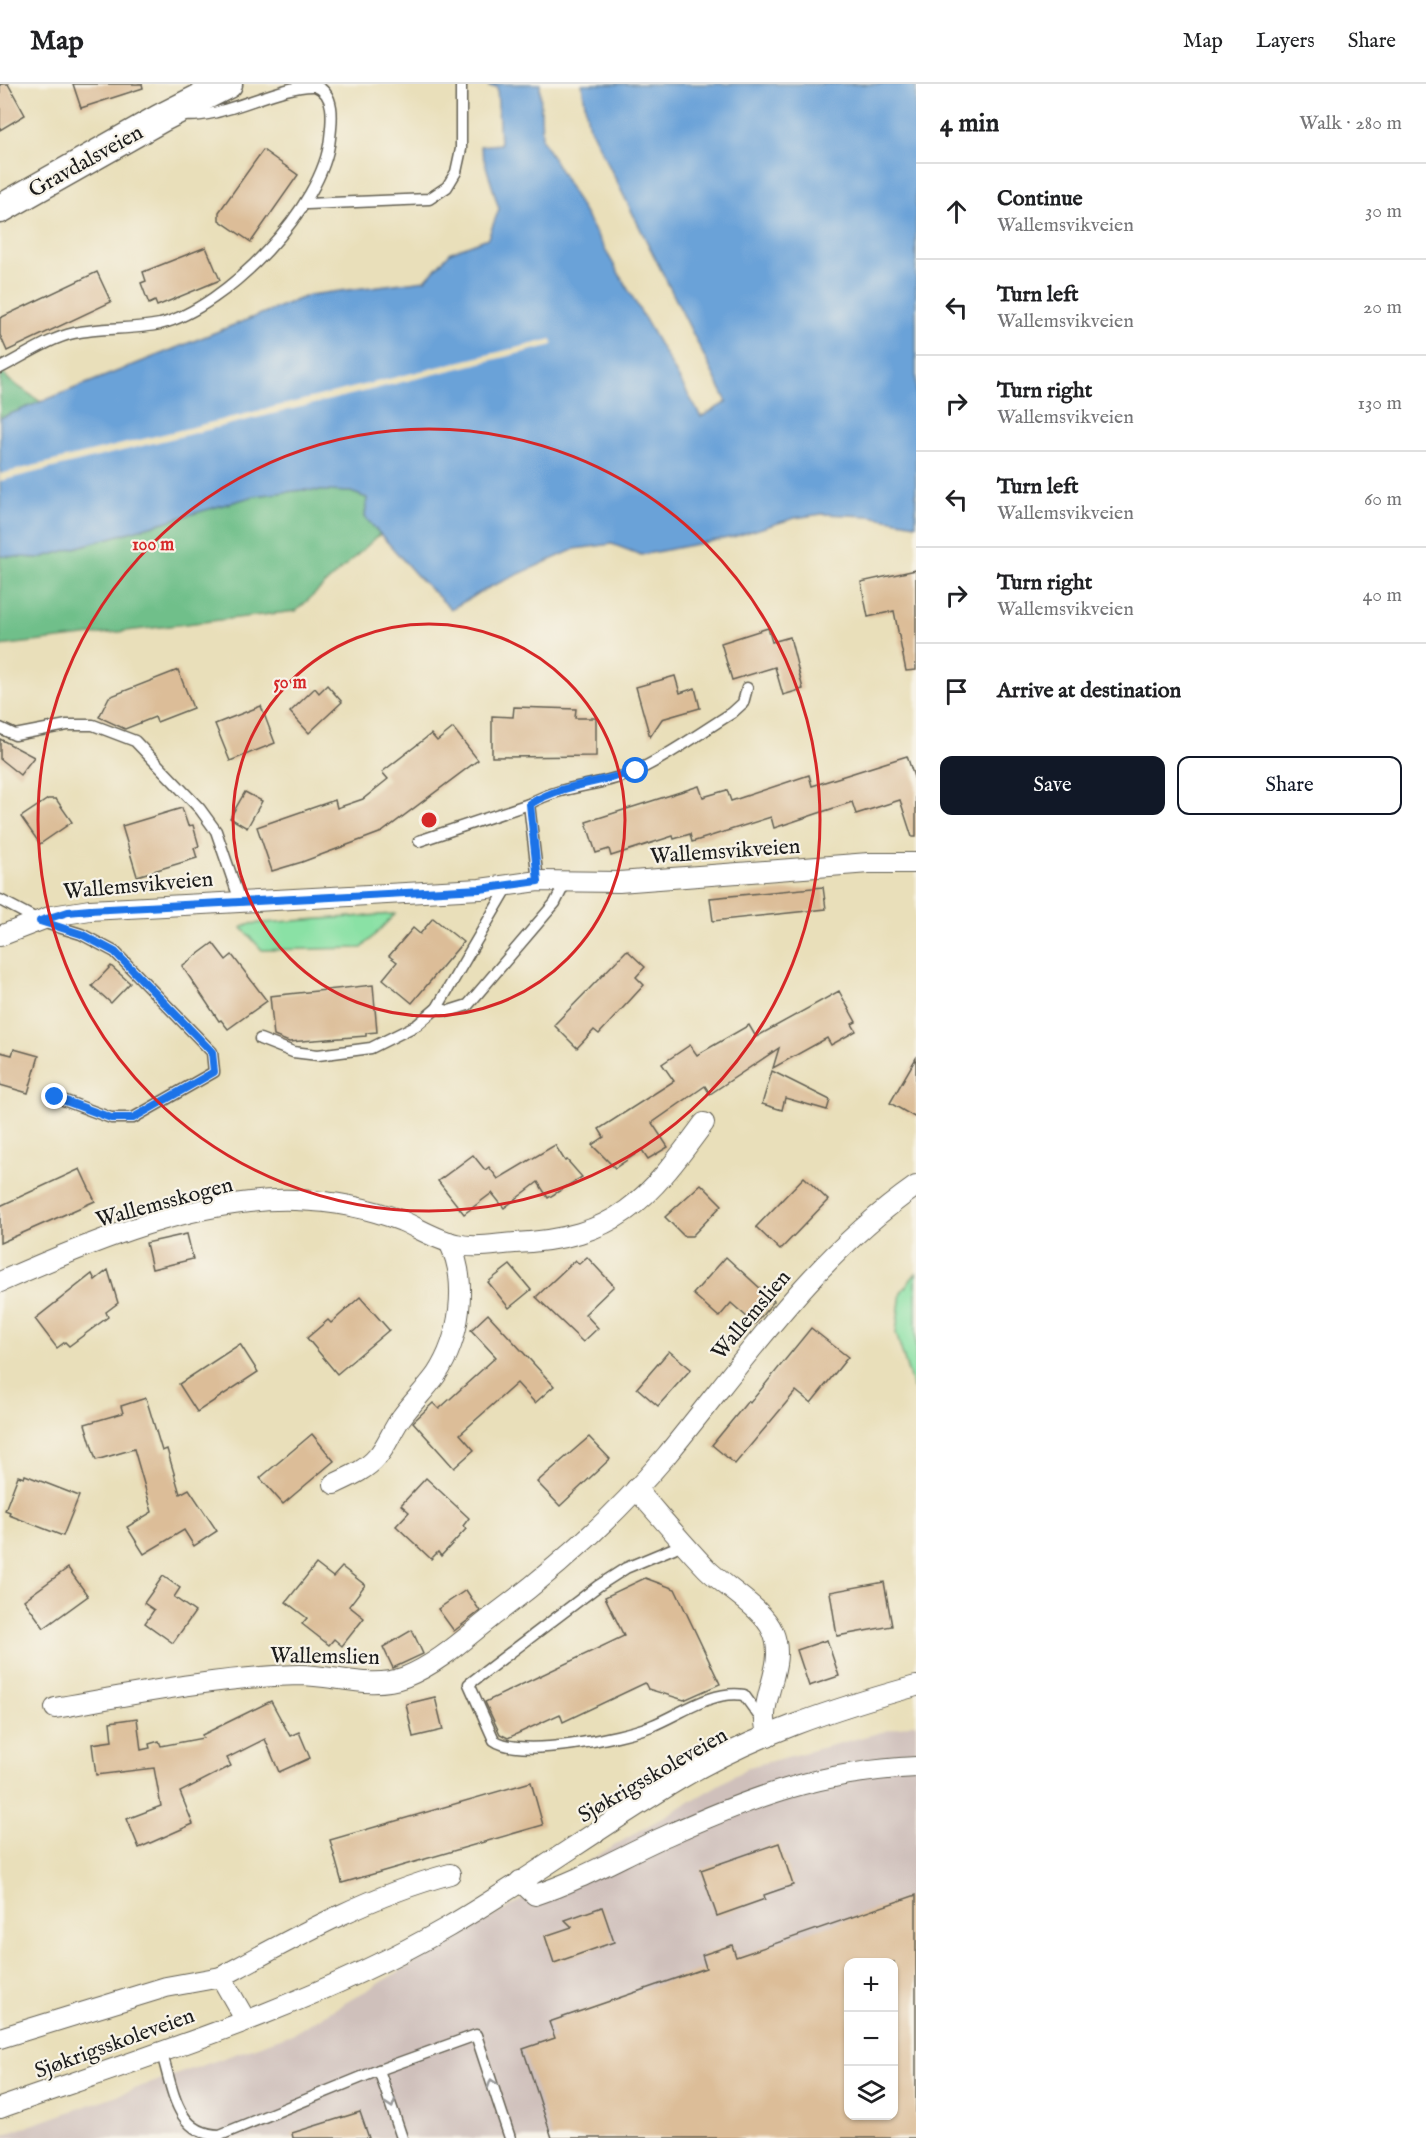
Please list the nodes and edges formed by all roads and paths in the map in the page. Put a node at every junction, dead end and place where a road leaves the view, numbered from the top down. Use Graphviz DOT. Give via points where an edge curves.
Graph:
graph roads {
  1 [pos="228,84"];
  2 [pos="461,84"];
  3 [pos="171,112"];
  4 [pos="307,204"];
  5 [pos="0,209"];
  6 [pos="0,368"];
  7 [pos="747,688"];
  8 [pos="0,728"];
  9 [pos="530,804"];
  10 [pos="419,841"];
  11 [pos="915,863"];
  12 [pos="538,881"];
  13 [pos="566,881"];
  14 [pos="509,885"];
  15 [pos="0,900"];
  16 [pos="240,901"];
  17 [pos="40,921"];
  18 [pos="0,936"];
  19 [pos="437,1008"];
  20 [pos="260,1038"];
  21 [pos="55,1097"];
  22 [pos="704,1123"];
  23 [pos="916,1185"];
  24 [pos="449,1242"];
  25 [pos="0,1282"];
  26 [pos="334,1484"];
  27 [pos="636,1489"];
  28 [pos="682,1540"];
  29 [pos="916,1686"];
  30 [pos="55,1708"];
  31 [pos="765,1730"];
  32 [pos="916,1767"];
  33 [pos="450,1874"];
  34 [pos="520,1881"];
  35 [pos="220,1977"];
  36 [pos="245,2019"];
  37 [pos="0,2038"];
  38 [pos="161,2051"];
  39 [pos="379,2070"];
  40 [pos="0,2108"];
  41 [pos="402,2138"];
  42 [pos="510,2138"];
  1 -- 3 [label="street, Gravdalsveien"];
  2 -- 4 [label="lane" via="461,149 456,172 447,187 429,199"];
  3 -- 4 [label="lane" via="194,118 261,93 313,85 322,89 333,114 329,149"];
  3 -- 5 [label="street, Gravdalsveien"];
  4 -- 6 [label="lane" via="228,288 206,302 161,324 74,333"];
  7 -- 9 [label="lane" via="743,703 732,713 636,771 560,789"];
  8 -- 16 [label="lane, Wallemsvikveien" via="15,735 67,725 93,725 135,741 216,831"];
  9 -- 10 [label="lane"];
  9 -- 12 [label="lane"];
  11 -- 13 [label="street, Wallemsvikveien" via="619,882"];
  12 -- 13 [label="street, Wallemsvikveien"];
  12 -- 14 [label="street, Wallemsvikveien"];
  13 -- 19 [label="lane" via="555,903 468,1005 449,1011"];
  14 -- 16 [label="street, Wallemsvikveien"];
  14 -- 19 [label="lane"];
  15 -- 17 [label="lane, Wallemsvikveien"];
  16 -- 17 [label="street, Wallemsvikveien" via="68,912"];
  17 -- 18 [label="street, Wallemsvikveien"];
  17 -- 21 [label="lane, Wallemsvikveien" via="81,934 115,952 212,1052 214,1072 133,1118 111,1118"];
  19 -- 20 [label="lane" via="417,1025 371,1048 318,1055 293,1052"];
  22 -- 24 [label="street, Wallemsskogen" via="673,1166 634,1206 607,1223 539,1242 464,1246"];
  23 -- 27 [label="street, Wallemslien" via="861,1229 797,1293"];
  24 -- 25 [label="street, Wallemsskogen" via="400,1221 352,1207 295,1200 264,1201 153,1224 60,1256"];
  24 -- 26 [label="street" via="459,1270 460,1290 452,1344 437,1373 394,1428 378,1457 358,1473"];
  27 -- 28 [label="street"];
  27 -- 30 [label="street, Wallemslien" via="549,1573 434,1661 405,1677 380,1683 301,1675 260,1678"];
  28 -- 31 [label="street" via="773,1632 778,1657"];
  28 -- 31 [label="lane" via="674,1548 626,1568 598,1586 469,1684 494,1740 501,1745 524,1748 616,1737 650,1727 729,1693 744,1695"];
  29 -- 31 [label="street, Sjøkrigsskoleveien"];
  31 -- 34 [label="street, Sjøkrigsskoleveien"];
  32 -- 34 [label="street" via="821,1778 760,1795 535,1895"];
  33 -- 35 [label="street, Sjøkrigsskoleveien" via="391,1892"];
  34 -- 36 [label="street, Sjøkrigsskoleveien" via="448,1927 375,1965"];
  35 -- 36 [label="street"];
  35 -- 37 [label="street, Sjøkrigsskoleveien" via="166,1987"];
  36 -- 38 [label="street, Sjøkrigsskoleveien"];
  38 -- 39 [label="lane" via="182,2114 191,2128 204,2135 241,2129"];
  38 -- 40 [label="street, Sjøkrigsskoleveien"];
  39 -- 41 [label="lane, one-way"];
  42 -- 39 [label="lane, one-way" via="476,2035"];
}
